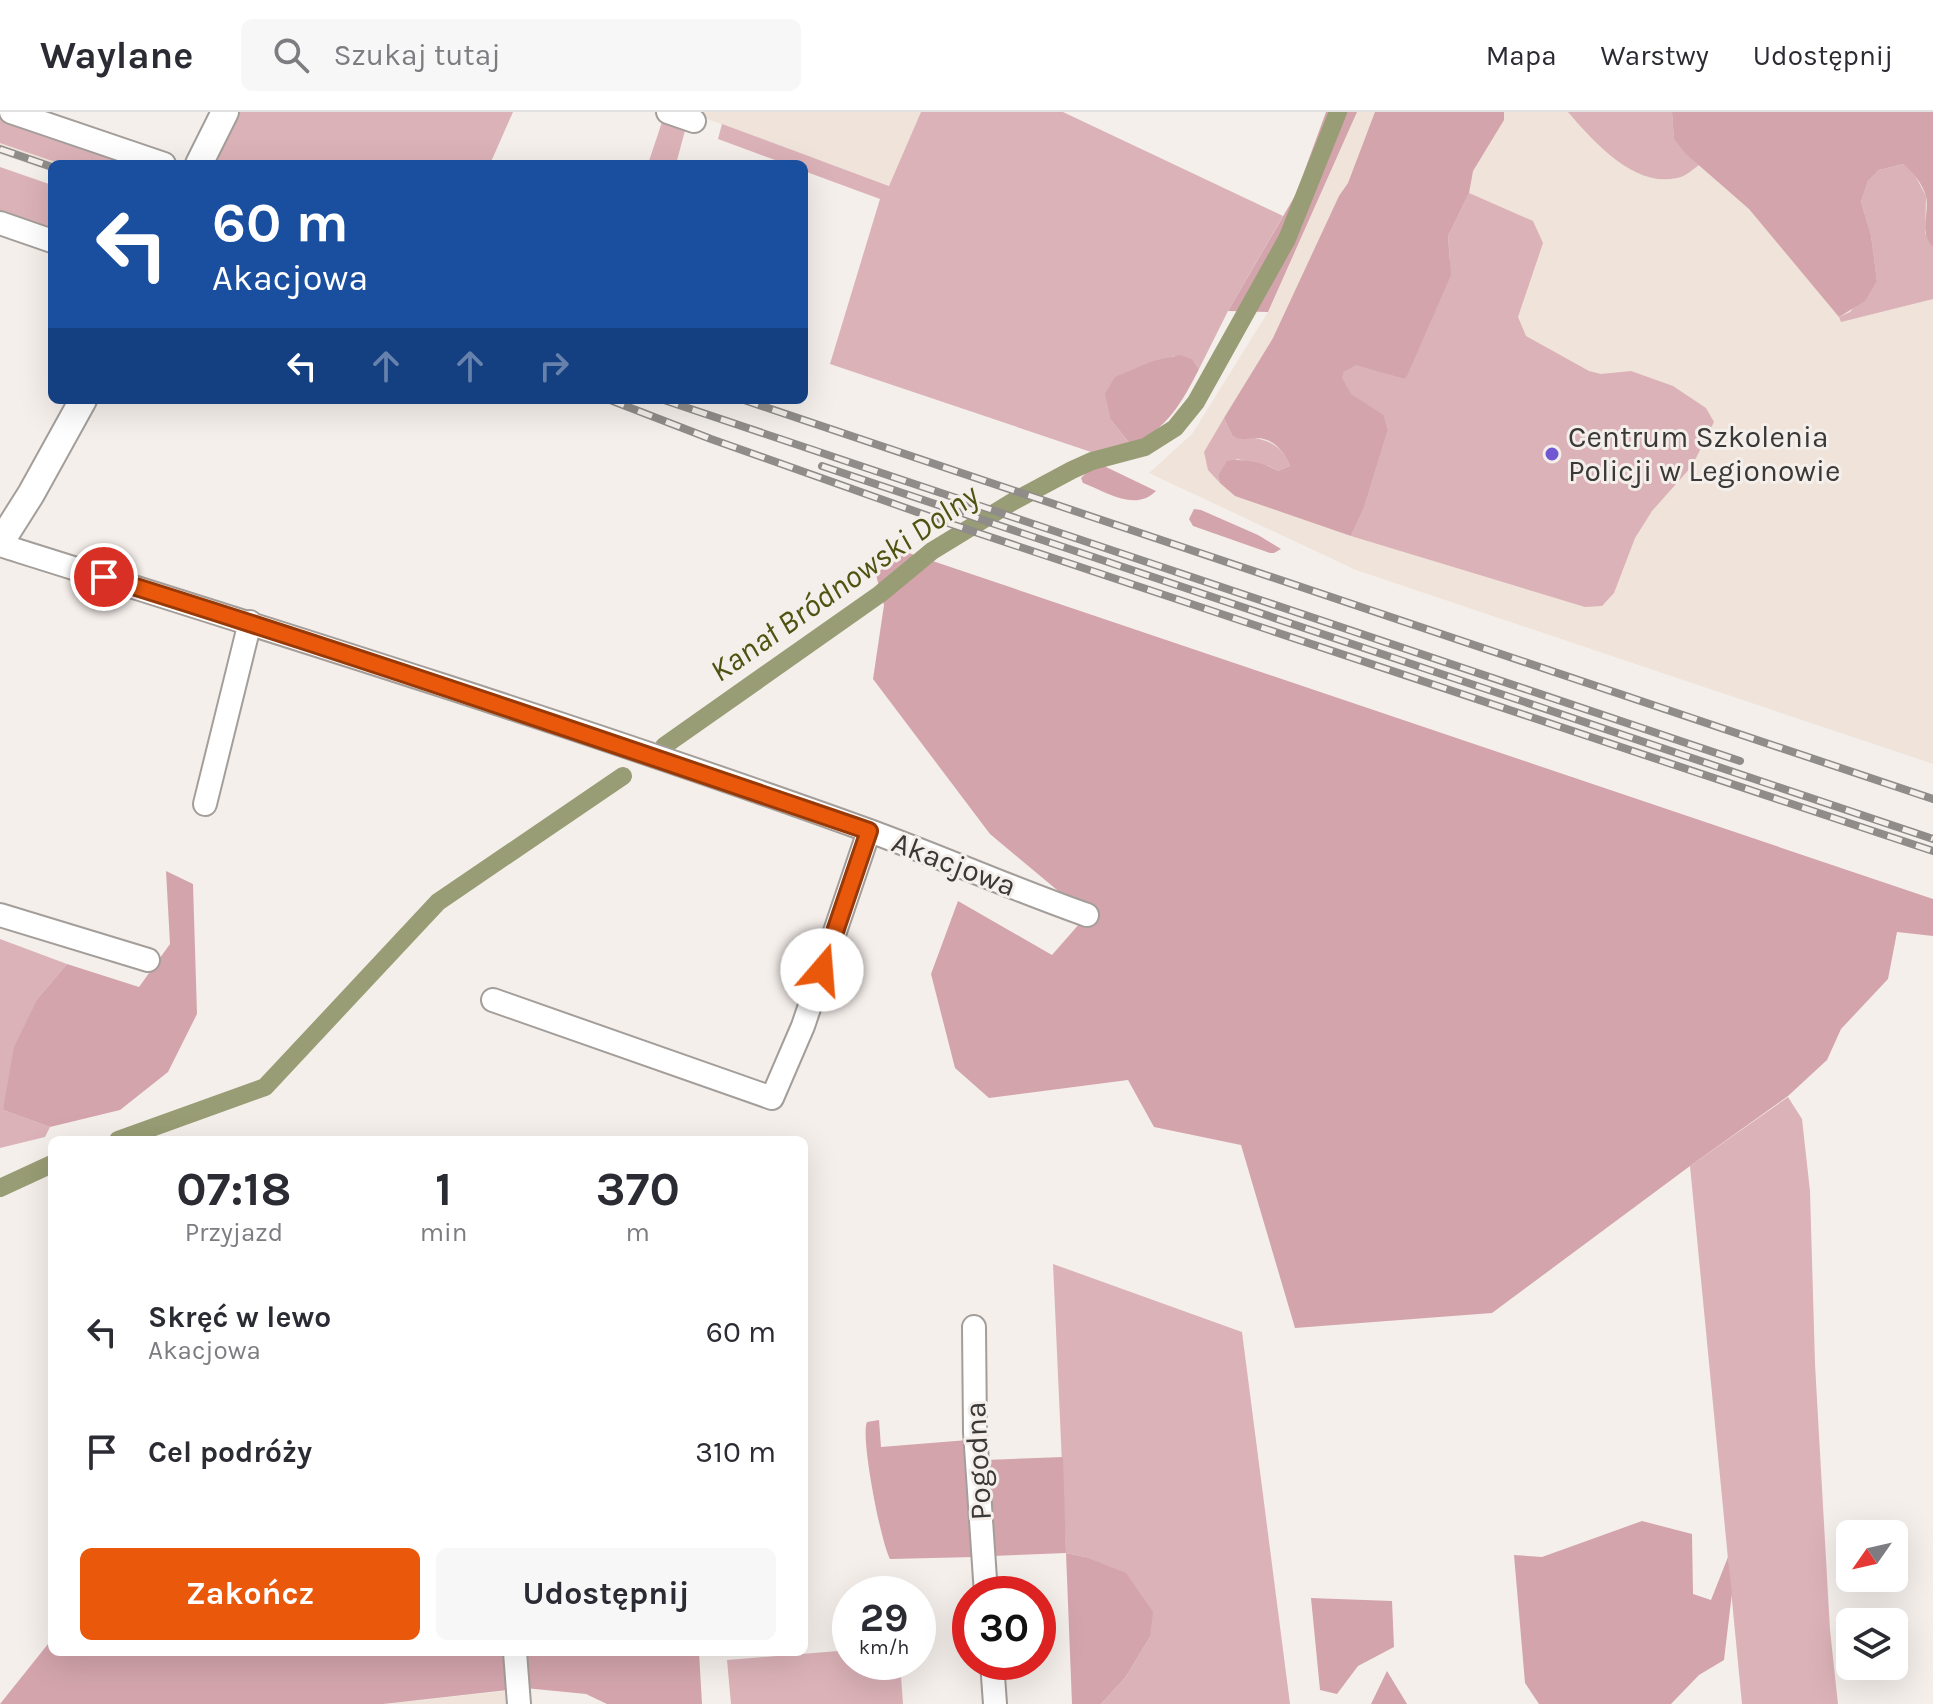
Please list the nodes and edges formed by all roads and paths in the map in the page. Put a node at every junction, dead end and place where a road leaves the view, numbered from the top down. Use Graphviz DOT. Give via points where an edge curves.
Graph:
graph roads {
  1 [pos="11,112"];
  2 [pos="225,112"];
  3 [pos="668,112"];
  4 [pos="694,121"];
  5 [pos="152,160"];
  6 [pos="201,160"];
  7 [pos="0,223"];
  8 [pos="48,240"];
  9 [pos="81,404"];
  10 [pos="0,544"];
  11 [pos="250,622"];
  12 [pos="205,804"];
  13 [pos="869,831"];
  14 [pos="0,915"];
  15 [pos="1087,915"];
  16 [pos="148,960"];
  17 [pos="493,1000"];
  18 [pos="974,1327"];
  19 [pos="985,1576"];
  20 [pos="515,1656"];
  21 [pos="993,1680"];
  22 [pos="519,1704"];
  23 [pos="995,1704"];
  1 -- 5 [label="street"];
  2 -- 6 [label="main road"];
  3 -- 4 [label="street"];
  7 -- 8 [label="street"];
  9 -- 10 [label="main road"];
  10 -- 11 [label="street, Akacjowa"];
  11 -- 12 [label="street"];
  11 -- 13 [label="street, Akacjowa"];
  13 -- 15 [label="street, Akacjowa"];
  13 -- 17 [label="street" via="803,1026 772,1098"];
  14 -- 16 [label="street"];
  18 -- 19 [label="street, Pogodna"];
  20 -- 22 [label="street"];
  21 -- 23 [label="street"];
}
